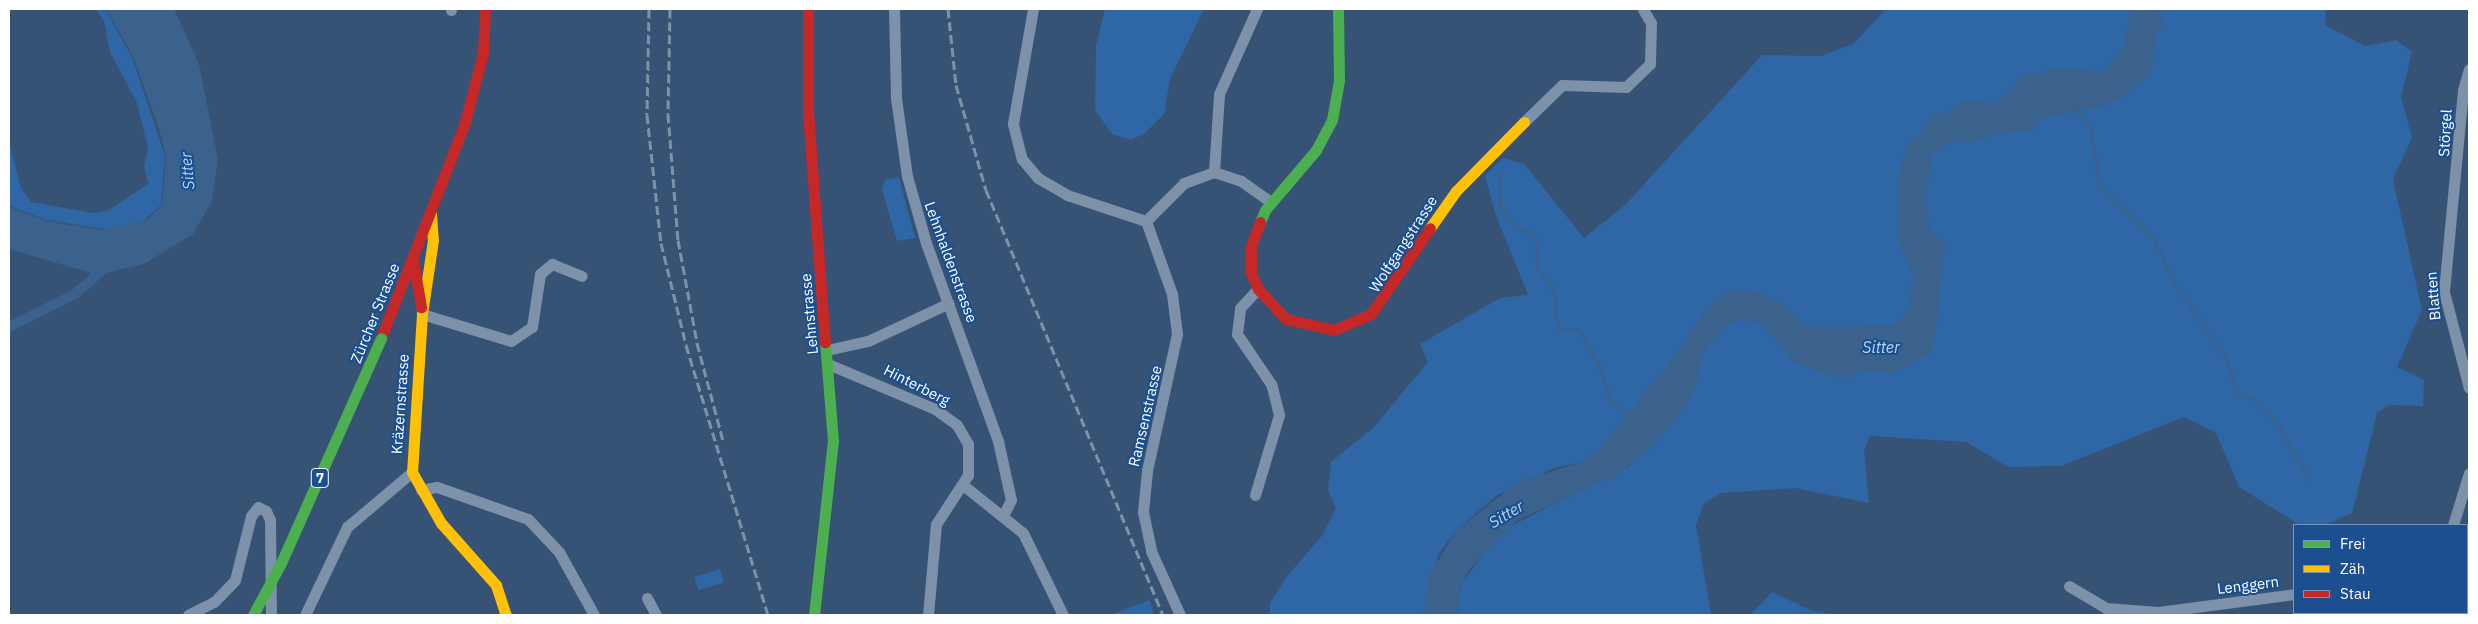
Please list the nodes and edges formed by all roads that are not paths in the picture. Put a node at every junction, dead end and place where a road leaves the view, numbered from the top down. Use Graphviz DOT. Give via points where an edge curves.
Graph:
graph roads {
  1 [pos="485,9"];
  2 [pos="808,9"];
  3 [pos="894,9"];
  4 [pos="1033,9"];
  5 [pos="1257,9"];
  6 [pos="1338,9"];
  7 [pos="1643,9"];
  8 [pos="2469,68"];
  9 [pos="1214,172"];
  10 [pos="2456,200"];
  11 [pos="1271,202"];
  12 [pos="431,214"];
  13 [pos="1146,222"];
  14 [pos="412,260"];
  15 [pos="582,276"];
  16 [pos="414,282"];
  17 [pos="1258,289"];
  18 [pos="399,294"];
  19 [pos="949,304"];
  20 [pos="422,314"];
  21 [pos="827,350"];
  22 [pos="828,364"];
  23 [pos="2469,388"];
  24 [pos="412,472"];
  25 [pos="2469,473"];
  26 [pos="963,485"];
  27 [pos="422,490"];
  28 [pos="1255,495"];
  29 [pos="1003,516"];
  30 [pos="2453,524"];
  31 [pos="2069,586"];
  32 [pos="2293,594"];
  33 [pos="647,598"];
  34 [pos="188,615"];
  35 [pos="252,615"];
  36 [pos="271,615"];
  37 [pos="305,615"];
  38 [pos="506,615"];
  39 [pos="594,615"];
  40 [pos="656,615"];
  41 [pos="814,615"];
  42 [pos="928,615"];
  43 [pos="1063,615"];
  44 [pos="1180,615"];
  1 -- 12 [label="street, Zürcher Strasse / 7" via="474,92"];
  2 -- 21 [label="street, Lehnstrasse" via="808,112"];
  3 -- 19 [label="street, Lehnhaldenstrasse" via="896,98 907,176"];
  4 -- 13 [label="street" via="1014,109 1014,136 1022,159 1038,178 1059,192"];
  5 -- 9 [label="street" via="1219,94"];
  6 -- 11 [label="street, Wolfgangstrasse" via="1339,81 1332,120 1316,150"];
  7 -- 17 [label="street, Wolfgangstrasse" via="1652,23 1650,64 1626,87 1562,85 1546,92 1524,122 1456,191 1384,302 1364,319 1334,330 1302,326 1278,314"];
  8 -- 10 [label="street, Störgel" via="2463,90"];
  9 -- 11 [label="street" via="1236,178"];
  9 -- 13 [label="street" via="1184,182"];
  10 -- 23 [label="street, Blatten" via="2445,258 2444,292"];
  11 -- 17 [label="street, Wolfgangstrasse" via="1259,220 1251,246 1252,273"];
  12 -- 14 [label="street, Zürcher Strasse / 7"];
  12 -- 20 [label="street, Kräzernstrasse" via="433,240"];
  13 -- 44 [label="street, Ramsenstrasse" via="1172,294 1177,334 1147,471 1144,512 1151,551"];
  14 -- 16 [label="street, Kräzernstrasse"];
  14 -- 18 [label="street, Zürcher Strasse / 7"];
  15 -- 20 [label="street" via="552,264 540,274 532,326 511,341"];
  16 -- 18 [label="street"];
  16 -- 20 [label="street, Kräzernstrasse"];
  17 -- 28 [label="street" via="1240,308 1237,334 1271,384 1279,415"];
  18 -- 35 [label="street, Zürcher Strasse / 7, bridge" via="285,554"];
  19 -- 21 [label="street" via="868,341"];
  19 -- 29 [label="street, Lehnhaldenstrasse" via="998,441 1011,500"];
  20 -- 24 [label="street, Kräzernstrasse"];
  21 -- 22 [label="street, Lehnstrasse"];
  22 -- 26 [label="street, Hinterberg" via="904,393 951,420 970,452"];
  22 -- 41 [label="street, Lehnstrasse" via="833,441"];
  24 -- 27 [label="street, Kräzernstrasse"];
  24 -- 37 [label="street" via="347,527"];
  25 -- 30 [label="street"];
  26 -- 29 [label="street"];
  26 -- 42 [label="street, Hinterberg" via="936,524"];
  27 -- 38 [label="street, Kräzernstrasse" via="448,531 490,576"];
  27 -- 39 [label="street" via="437,487 528,519 559,552"];
  29 -- 43 [label="street" via="1023,533"];
  31 -- 32 [label="street, Lenggern" via="2106,608 2158,612"];
  33 -- 40 [label="street"];
  34 -- 36 [label="street" via="214,602 235,580 251,516 258,507 266,511 270,520"];
}
